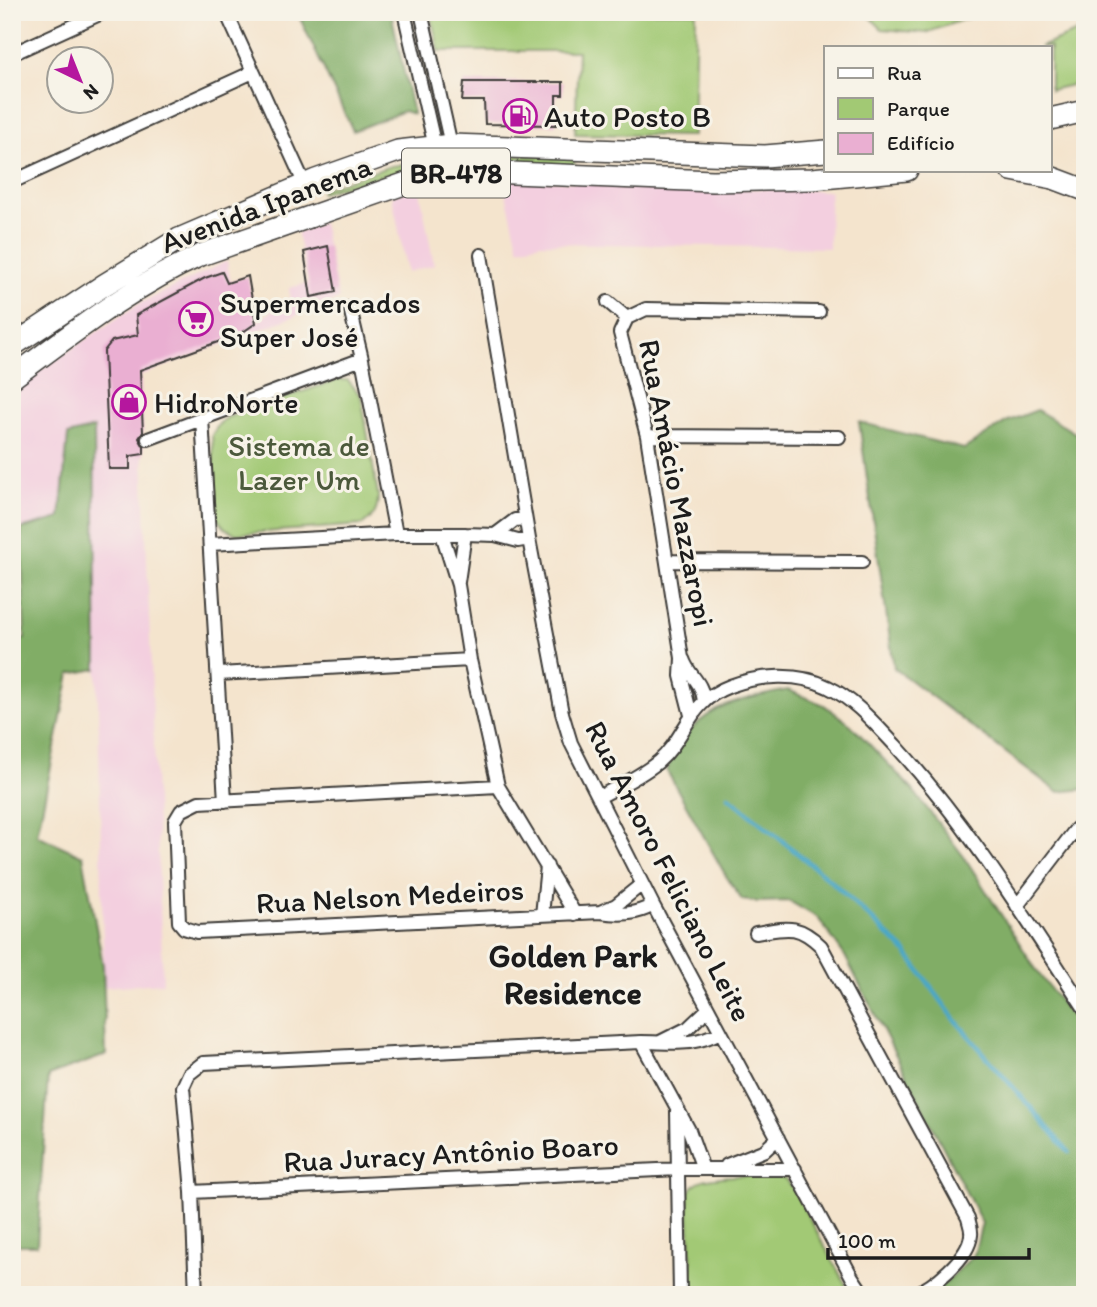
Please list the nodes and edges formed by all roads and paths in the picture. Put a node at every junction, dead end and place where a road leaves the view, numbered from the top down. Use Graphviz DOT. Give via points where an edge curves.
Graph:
graph roads {
  1 [pos="104,12"];
  2 [pos="226,12"];
  3 [pos="404,12"];
  4 [pos="421,12"];
  5 [pos="12,54"];
  6 [pos="253,72"];
  7 [pos="1085,111"];
  8 [pos="1052,119"];
  9 [pos="443,146"];
  10 [pos="824,151"];
  11 [pos="886,172"];
  12 [pos="1022,172"];
  13 [pos="12,182"];
  14 [pos="305,185"];
  15 [pos="1085,190"];
  16 [pos="201,255"];
  17 [pos="481,255"];
  18 [pos="608,303"];
  19 [pos="350,308"];
  20 [pos="819,312"];
  21 [pos="627,318"];
  22 [pos="12,346"];
  23 [pos="47,353"];
  24 [pos="362,359"];
  25 [pos="12,366"];
  26 [pos="12,378"];
  27 [pos="202,418"];
  28 [pos="647,436"];
  29 [pos="839,437"];
  30 [pos="148,439"];
  31 [pos="526,519"];
  32 [pos="396,534"];
  33 [pos="442,534"];
  34 [pos="465,534"];
  35 [pos="495,535"];
  36 [pos="529,539"];
  37 [pos="210,544"];
  38 [pos="667,561"];
  39 [pos="862,562"];
  40 [pos="457,585"];
  41 [pos="682,658"];
  42 [pos="470,660"];
  43 [pos="218,674"];
  44 [pos="728,687"];
  45 [pos="702,688"];
  46 [pos="704,702"];
  47 [pos="691,715"];
  48 [pos="498,786"];
  49 [pos="599,797"];
  50 [pos="225,801"];
  51 [pos="1076,829"];
  52 [pos="547,866"];
  53 [pos="642,884"];
  54 [pos="653,905"];
  55 [pos="1017,906"];
  56 [pos="600,912"];
  57 [pos="575,914"];
  58 [pos="542,915"];
  59 [pos="756,933"];
  60 [pos="708,1009"];
  61 [pos="1085,1009"];
  62 [pos="720,1032"];
  63 [pos="641,1042"];
  64 [pos="660,1042"];
  65 [pos="677,1111"];
  66 [pos="778,1138"];
  67 [pos="679,1169"];
  68 [pos="707,1169"];
  69 [pos="795,1169"];
  70 [pos="192,1192"];
  71 [pos="852,1277"];
  72 [pos="196,1295"];
  73 [pos="680,1295"];
  74 [pos="851,1295"];
  75 [pos="864,1295"];
  76 [pos="913,1295"];
  1 -- 5 [label="street"];
  2 -- 6 [label="street"];
  3 -- 9 [label="street"];
  4 -- 9 [label="street"];
  6 -- 13 [label="street"];
  6 -- 14 [label="street"];
  7 -- 8 [label="main road"];
  9 -- 10 [label="main road, Avenida Ipanema / BR-478" via="765,156"];
  9 -- 14 [label="main road, Avenida Ipanema / BR-478" via="398,152"];
  11 -- 16 [label="main road, Avenida Ipanema / BR-478" via="713,181 452,173 421,178"];
  12 -- 15 [label="main road"];
  14 -- 16 [label="main road" via="292,207 215,242"];
  14 -- 22 [label="main road, Avenida Ipanema / BR-478" via="167,245"];
  16 -- 23 [label="main road, Avenida Ipanema / BR-478" via="120,300"];
  17 -- 31 [label="street, Rua Amoro Feliciano Leite"];
  18 -- 21 [label="street"];
  19 -- 24 [label="street"];
  20 -- 21 [label="street" via="646,309"];
  21 -- 28 [label="street, Rua Amácio Mazzaropi" via="620,333"];
  23 -- 25 [label="main road"];
  23 -- 26 [label="main road, Avenida Ipanema / BR-478"];
  24 -- 27 [label="street"];
  24 -- 32 [label="street"];
  27 -- 30 [label="street"];
  27 -- 37 [label="street"];
  28 -- 29 [label="street"];
  28 -- 38 [label="street, Rua Amácio Mazzaropi"];
  31 -- 35 [label="street" via="515,520"];
  31 -- 36 [label="street, Rua Amoro Feliciano Leite"];
  32 -- 33 [label="street"];
  32 -- 37 [label="street"];
  33 -- 34 [label="street"];
  33 -- 40 [label="street"];
  34 -- 35 [label="street"];
  34 -- 40 [label="street"];
  35 -- 36 [label="street"];
  36 -- 49 [label="street, Rua Amoro Feliciano Leite" via="562,713 571,743"];
  37 -- 43 [label="street"];
  38 -- 39 [label="street"];
  38 -- 41 [label="street, Rua Amácio Mazzaropi"];
  40 -- 42 [label="street"];
  41 -- 45 [label="street, Rua Amácio Mazzaropi"];
  41 -- 47 [label="street, Rua Amácio Mazzaropi" via="681,676"];
  42 -- 43 [label="street"];
  42 -- 48 [label="street"];
  43 -- 50 [label="street"];
  44 -- 45 [label="street"];
  44 -- 46 [label="street"];
  44 -- 55 [label="street" via="757,678 804,679 847,699 877,726 947,807"];
  45 -- 46 [label="street, Rua Amácio Mazzaropi"];
  46 -- 47 [label="street"];
  47 -- 49 [label="street" via="659,761"];
  48 -- 50 [label="street"];
  48 -- 52 [label="street"];
  49 -- 53 [label="street, Rua Amoro Feliciano Leite"];
  50 -- 58 [label="street, Rua Nelson Medeiros" via="200,802 181,811 175,821 177,915 184,928 197,932"];
  51 -- 55 [label="street"];
  52 -- 57 [label="street"];
  52 -- 58 [label="street"];
  53 -- 54 [label="street, Rua Amoro Feliciano Leite"];
  53 -- 56 [label="street, Rua Nelson Medeiros"];
  54 -- 56 [label="street, Rua Nelson Medeiros" via="616,915"];
  54 -- 60 [label="street, Rua Amoro Feliciano Leite"];
  55 -- 61 [label="street"];
  56 -- 57 [label="street, Rua Nelson Medeiros"];
  57 -- 58 [label="street, Rua Nelson Medeiros"];
  59 -- 76 [label="street" via="789,928 806,932 821,946 968,1218 971,1238 964,1254 927,1289"];
  60 -- 62 [label="street, Rua Amoro Feliciano Leite"];
  60 -- 64 [label="street" via="688,1028"];
  62 -- 64 [label="street" via="687,1044"];
  62 -- 66 [label="street, Rua Amoro Feliciano Leite"];
  63 -- 64 [label="street"];
  63 -- 65 [label="street"];
  63 -- 70 [label="street" via="202,1063 183,1087"];
  65 -- 67 [label="street"];
  65 -- 68 [label="street"];
  66 -- 68 [label="street, Rua Juracy Antônio Boaro" via="747,1159"];
  66 -- 69 [label="street, Rua Amoro Feliciano Leite"];
  67 -- 68 [label="street, Rua Juracy Antônio Boaro"];
  67 -- 70 [label="street, Rua Juracy Antônio Boaro"];
  67 -- 73 [label="street"];
  68 -- 69 [label="street, Rua Juracy Antônio Boaro"];
  69 -- 71 [label="street, Rua Amoro Feliciano Leite"];
  70 -- 72 [label="street"];
  71 -- 74 [label="street"];
  71 -- 75 [label="street, Rua Amoro Feliciano Leite"];
}
